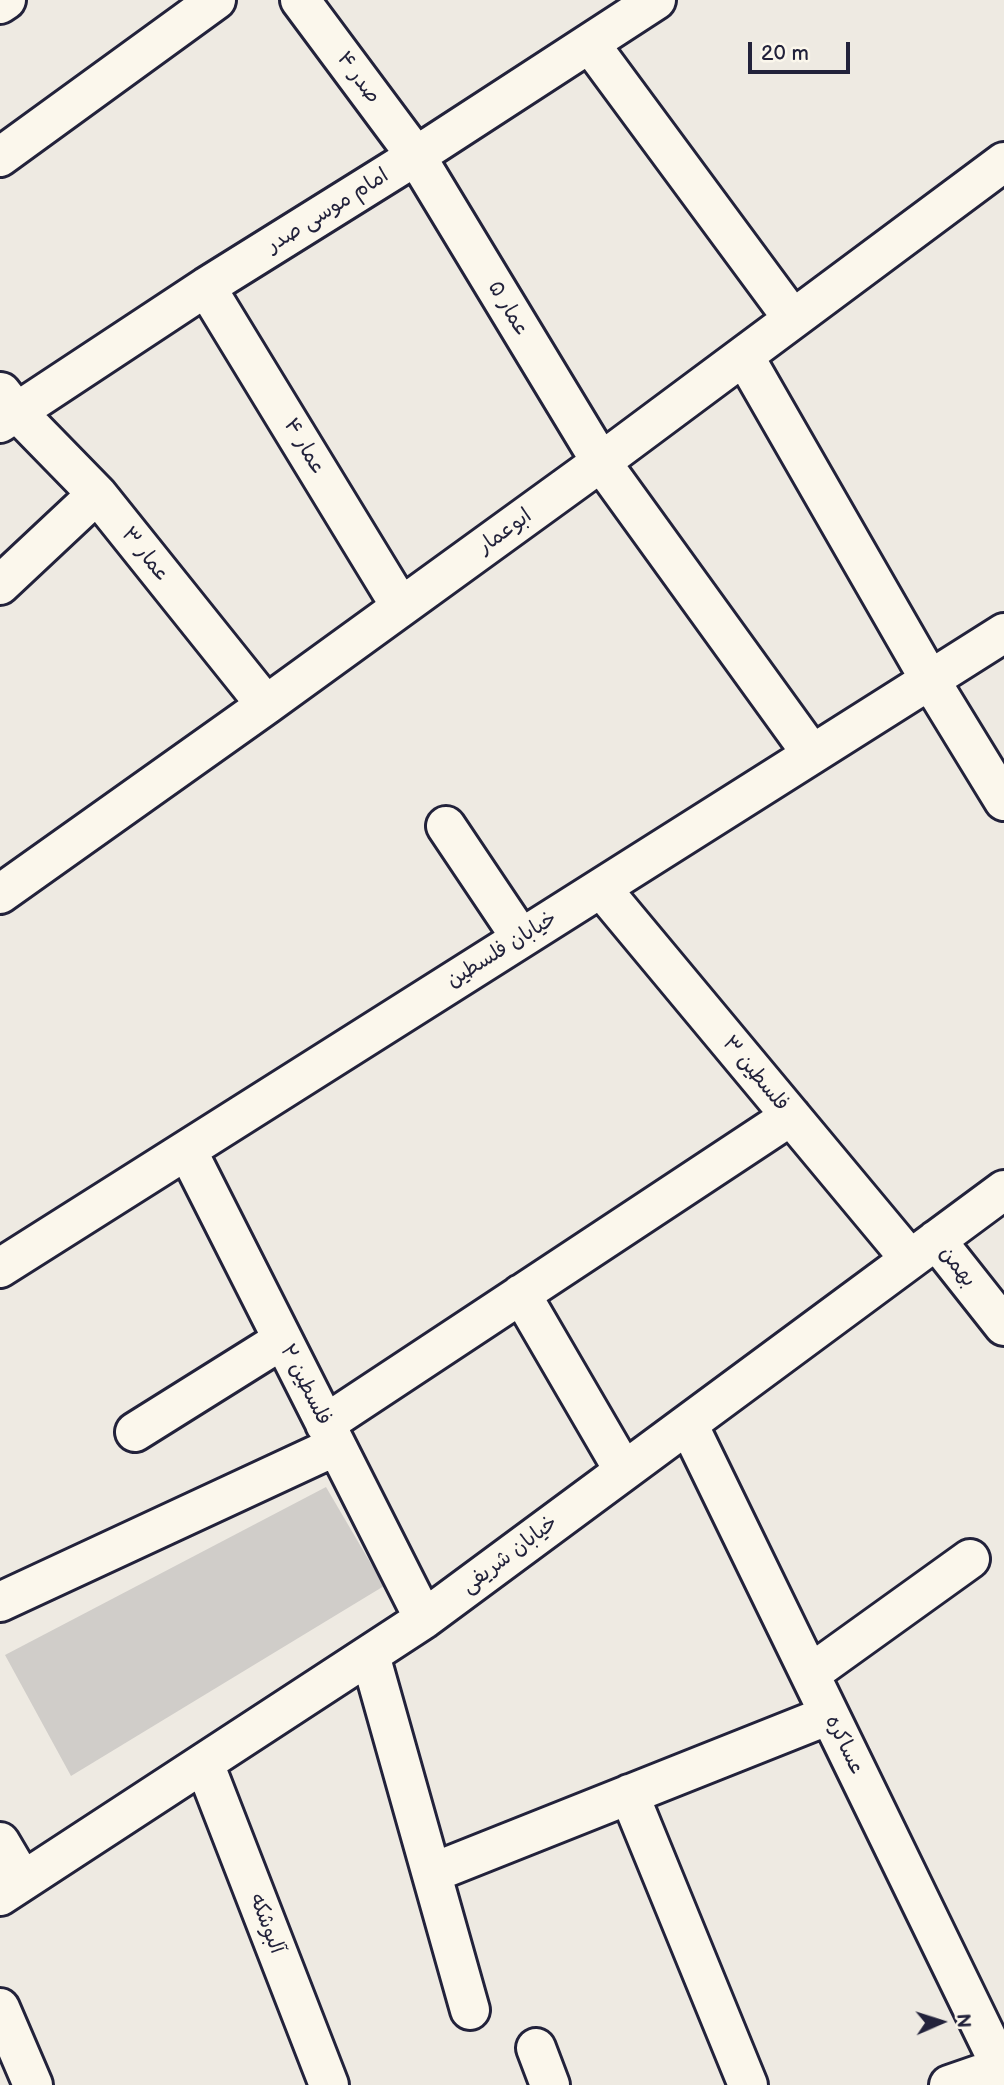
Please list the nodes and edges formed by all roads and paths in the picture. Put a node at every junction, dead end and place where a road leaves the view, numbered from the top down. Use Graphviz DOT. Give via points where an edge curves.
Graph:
graph roads {
  1 [pos="6,0"];
  2 [pos="216,0"];
  3 [pos="300,0"];
  4 [pos="656,0"];
  5 [pos="0,4"];
  6 [pos="590,44"];
  7 [pos="416,156"];
  8 [pos="0,157"];
  9 [pos="1004,162"];
  10 [pos="206,287"];
  11 [pos="793,320"];
  12 [pos="744,356"];
  13 [pos="5,409"];
  14 [pos="601,463"];
  15 [pos="97,494"];
  16 [pos="0,585"];
  17 [pos="401,607"];
  18 [pos="1004,633"];
  19 [pos="930,680"];
  20 [pos="266,705"];
  21 [pos="812,754"];
  22 [pos="1004,801"];
  23 [pos="446,826"];
  24 [pos="601,888"];
  25 [pos="0,894"];
  26 [pos="522,938"];
  27 [pos="790,1116"];
  28 [pos="187,1150"];
  29 [pos="1004,1190"];
  30 [pos="923,1250"];
  31 [pos="0,1268"];
  32 [pos="521,1294"];
  33 [pos="1004,1326"];
  34 [pos="282,1340"];
  35 [pos="688,1424"];
  36 [pos="135,1432"];
  37 [pos="331,1435"];
  38 [pos="624,1471"];
  39 [pos="970,1559"];
  40 [pos="0,1602"];
  41 [pos="424,1619"];
  42 [pos="370,1655"];
  43 [pos="810,1674"];
  44 [pos="829,1715"];
  45 [pos="204,1763"];
  46 [pos="629,1794"];
  47 [pos="0,1842"];
  48 [pos="432,1873"];
  49 [pos="12,1889"];
  50 [pos="0,2008"];
  51 [pos="470,2010"];
  52 [pos="536,2048"];
  53 [pos="1002,2066"];
  54 [pos="33,2085"];
  55 [pos="329,2085"];
  56 [pos="550,2085"];
  57 [pos="748,2085"];
  58 [pos="949,2085"];
  1 -- 5 [label="street"];
  2 -- 8 [label="street"];
  3 -- 7 [label="street, صدر ۴"];
  4 -- 6 [label="street, امام موسی صدر"];
  6 -- 7 [label="street, امام موسی صدر"];
  6 -- 11 [label="street"];
  7 -- 10 [label="street, امام موسی صدر"];
  7 -- 14 [label="street, عمار ۵"];
  9 -- 11 [label="street, ابوعمار"];
  10 -- 13 [label="street, امام موسی صدر"];
  10 -- 17 [label="street, عمار ۴"];
  11 -- 12 [label="street, ابوعمار"];
  12 -- 14 [label="street, ابوعمار"];
  12 -- 19 [label="street"];
  13 -- 15 [label="street, عمار ۳"];
  14 -- 17 [label="street, ابوعمار"];
  14 -- 21 [label="street, عمار ۵"];
  15 -- 16 [label="street"];
  15 -- 20 [label="street, عمار ۳"];
  17 -- 20 [label="street, ابوعمار"];
  18 -- 19 [label="street, خیابان فلسطین"];
  19 -- 21 [label="street, خیابان فلسطین"];
  19 -- 22 [label="street"];
  20 -- 25 [label="street, ابوعمار"];
  21 -- 24 [label="street, خیابان فلسطین"];
  23 -- 26 [label="street"];
  24 -- 26 [label="street, خیابان فلسطین"];
  24 -- 27 [label="street, فلسطین ۳"];
  26 -- 28 [label="street, خیابان فلسطین"];
  27 -- 30 [label="street, فلسطین ۳"];
  27 -- 32 [label="street"];
  28 -- 31 [label="street, خیابان فلسطین"];
  28 -- 34 [label="street, فلسطین ۲"];
  29 -- 30 [label="street, خیابان شریفی"];
  30 -- 33 [label="street, بهمن"];
  30 -- 35 [label="street, خیابان شریفی"];
  32 -- 37 [label="street"];
  32 -- 38 [label="street"];
  34 -- 36 [label="street"];
  34 -- 37 [label="street, فلسطین ۲"];
  35 -- 38 [label="street, خیابان شریفی"];
  35 -- 43 [label="street, عساکره"];
  37 -- 40 [label="street"];
  37 -- 41 [label="street, فلسطین ۲"];
  38 -- 41 [label="street, خیابان شریفی"];
  39 -- 43 [label="street"];
  41 -- 42 [label="street, خیابان شریفی"];
  42 -- 45 [label="street, خیابان شریفی"];
  42 -- 48 [label="street"];
  43 -- 44 [label="street, عساکره"];
  44 -- 46 [label="street"];
  44 -- 53 [label="street, عساکره"];
  45 -- 49 [label="street, خیابان شریفی"];
  45 -- 55 [label="street, آلبوشکه"];
  46 -- 48 [label="street"];
  46 -- 57 [label="street"];
  47 -- 49 [label="street"];
  48 -- 51 [label="street"];
  50 -- 54 [label="street"];
  52 -- 56 [label="street"];
  53 -- 58 [label="street"];
}
